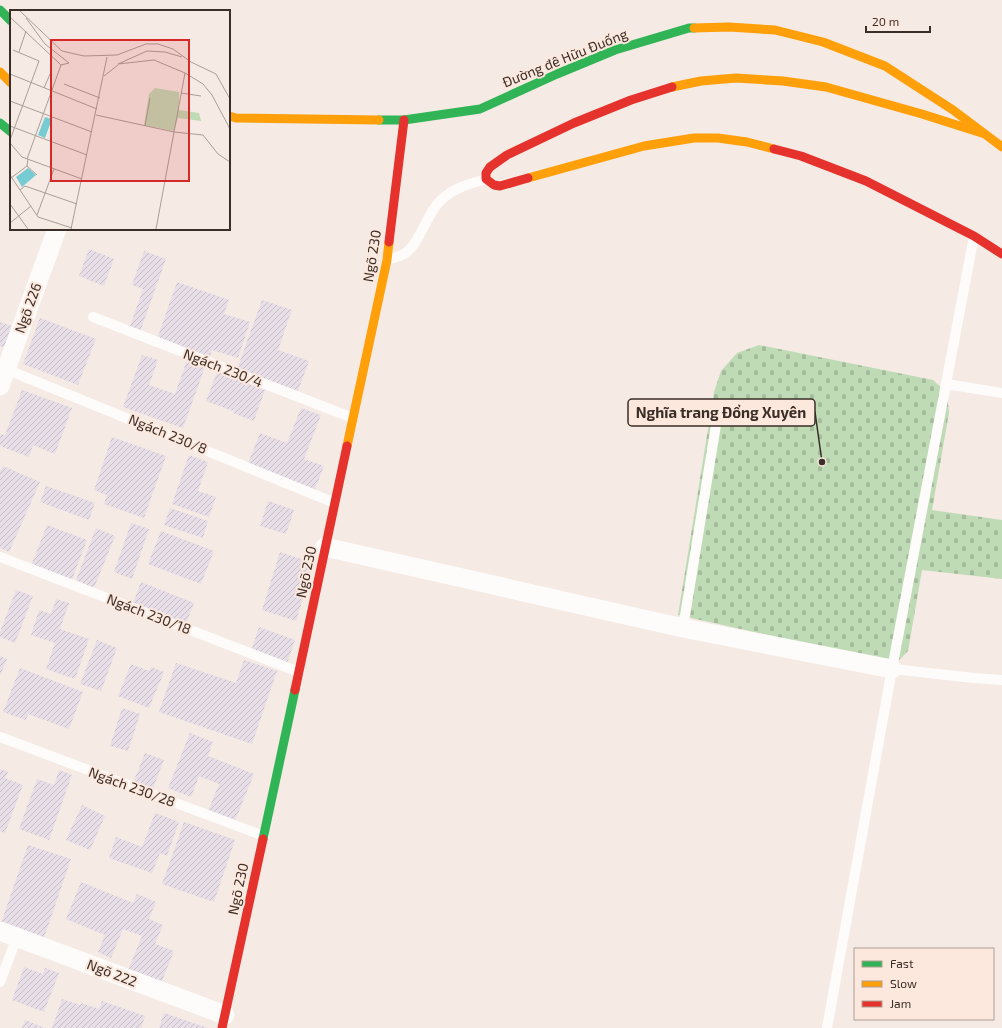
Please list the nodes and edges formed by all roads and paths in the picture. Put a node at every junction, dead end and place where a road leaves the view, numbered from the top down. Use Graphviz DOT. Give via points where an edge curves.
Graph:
graph roads {
  1 [pos="0,10"];
  2 [pos="10,20"];
  3 [pos="0,72"];
  4 [pos="10,82"];
  5 [pos="230,116"];
  6 [pos="404,120"];
  7 [pos="0,123"];
  8 [pos="10,131"];
  9 [pos="985,134"];
  10 [pos="1002,147"];
  11 [pos="486,176"];
  12 [pos="57,230"];
  13 [pos="974,236"];
  14 [pos="1002,254"];
  15 [pos="387,260"];
  16 [pos="93,318"];
  17 [pos="2,374"];
  18 [pos="946,384"];
  19 [pos="1002,393"];
  20 [pos="353,418"];
  21 [pos="717,419"];
  22 [pos="335,502"];
  23 [pos="325,547"];
  24 [pos="0,557"];
  25 [pos="683,628"];
  26 [pos="892,669"];
  27 [pos="299,672"];
  28 [pos="1002,680"];
  29 [pos="0,737"];
  30 [pos="264,836"];
  31 [pos="8,934"];
  32 [pos="0,982"];
  33 [pos="224,1022"];
  34 [pos="827,1028"];
  1 -- 2 [label="street"];
  3 -- 4 [label="street"];
  5 -- 6 [label="street, Đường đê Hữu Đuống"];
  6 -- 9 [label="street, Đường đê Hữu Đuống" via="480,109 615,50 689,28 729,27 775,30 823,42 886,66"];
  6 -- 15 [label="street, Ngõ 230"];
  7 -- 8 [label="street"];
  9 -- 10 [label="street, Đường đê Hữu Đuống"];
  9 -- 11 [label="street" via="826,87 736,78 668,88 631,100 574,123 507,155 490,166"];
  11 -- 13 [label="street" via="494,185 500,186 644,146 694,138 718,138 747,142 802,156 859,178"];
  11 -- 15 [label="lane" via="456,189 439,201 410,249 405,254"];
  12 -- 17 [label="street, Ngõ 226"];
  13 -- 14 [label="street"];
  13 -- 18 [label="lane"];
  15 -- 20 [label="street, Ngõ 230"];
  16 -- 20 [label="lane, Ngách 230/4"];
  17 -- 22 [label="lane, Ngách 230/8"];
  18 -- 19 [label="lane"];
  18 -- 26 [label="lane"];
  20 -- 22 [label="street, Ngõ 230"];
  21 -- 25 [label="lane"];
  22 -- 23 [label="street, Ngõ 230"];
  23 -- 25 [label="street"];
  23 -- 27 [label="street, Ngõ 230"];
  24 -- 27 [label="lane, Ngách 230/18"];
  25 -- 26 [label="street"];
  26 -- 28 [label="lane"];
  26 -- 34 [label="lane"];
  27 -- 30 [label="street, Ngõ 230"];
  29 -- 30 [label="lane, Ngách 230/28"];
  30 -- 33 [label="street, Ngõ 230"];
  31 -- 32 [label="lane"];
  31 -- 33 [label="street, Ngõ 222"];
}
